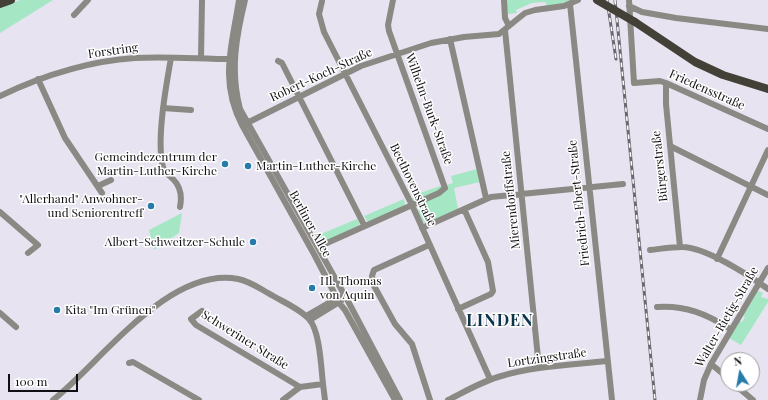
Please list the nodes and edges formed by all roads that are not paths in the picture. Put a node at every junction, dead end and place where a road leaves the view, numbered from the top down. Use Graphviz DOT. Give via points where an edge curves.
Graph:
graph roads {
  1 [pos="88,0"];
  2 [pos="202,0"];
  3 [pos="239,0"];
  4 [pos="244,0"];
  5 [pos="393,0"];
  6 [pos="504,0"];
  7 [pos="578,0"];
  8 [pos="596,0"];
  9 [pos="322,1"];
  10 [pos="629,3"];
  11 [pos="570,4"];
  12 [pos="74,15"];
  13 [pos="507,28"];
  14 [pos="237,29"];
  15 [pos="768,29"];
  16 [pos="450,39"];
  17 [pos="398,54"];
  18 [pos="171,58"];
  19 [pos="201,58"];
  20 [pos="232,59"];
  21 [pos="278,61"];
  22 [pos="345,74"];
  23 [pos="38,79"];
  24 [pos="666,83"];
  25 [pos="768,89"];
  26 [pos="0,96"];
  27 [pos="299,97"];
  28 [pos="163,108"];
  29 [pos="191,110"];
  30 [pos="245,124"];
  31 [pos="768,129"];
  32 [pos="670,146"];
  33 [pos="768,150"];
  34 [pos="111,180"];
  35 [pos="623,184"];
  36 [pos="752,185"];
  37 [pos="98,186"];
  38 [pos="589,188"];
  39 [pos="102,194"];
  40 [pos="521,194"];
  41 [pos="768,194"];
  42 [pos="486,198"];
  43 [pos="412,205"];
  44 [pos="180,207"];
  45 [pos="464,209"];
  46 [pos="0,212"];
  47 [pos="364,225"];
  48 [pos="422,228"];
  49 [pos="430,245"];
  50 [pos="318,247"];
  51 [pos="680,247"];
  52 [pos="650,250"];
  53 [pos="28,253"];
  54 [pos="718,259"];
  55 [pos="768,268"];
  56 [pos="759,282"];
  57 [pos="768,289"];
  58 [pos="343,296"];
  59 [pos="338,301"];
  60 [pos="656,307"];
  61 [pos="458,309"];
  62 [pos="202,310"];
  63 [pos="0,313"];
  64 [pos="308,318"];
  65 [pos="16,327"];
  66 [pos="730,329"];
  67 [pos="607,362"];
  68 [pos="129,363"];
  69 [pos="711,364"];
  70 [pos="539,368"];
  71 [pos="720,371"];
  72 [pos="490,380"];
  73 [pos="323,384"];
  74 [pos="300,387"];
  75 [pos="744,392"];
  76 [pos="53,400"];
  77 [pos="200,400"];
  78 [pos="283,400"];
  79 [pos="325,400"];
  80 [pos="395,400"];
  81 [pos="400,400"];
  82 [pos="430,400"];
  83 [pos="448,400"];
  84 [pos="612,400"];
  85 [pos="700,400"];
  86 [pos="753,400"];
  1 -- 12 [label="street"];
  2 -- 19 [label="street"];
  3 -- 14 [label="street, Berliner Allee"];
  4 -- 14 [label="street, Berliner Allee"];
  5 -- 17 [label="street, Wilhelm-Burk-Straße" via="388,28"];
  6 -- 13 [label="street, Mierendorffstraße"];
  7 -- 11 [label="street"];
  8 -- 25 [label="main road, bridge" via="635,22 695,62 723,75"];
  9 -- 22 [label="street, Beethovenstraße" via="319,14 321,24"];
  10 -- 15 [label="street" via="642,12"];
  10 -- 24 [label="street, Friedensstraße" via="634,83"];
  11 -- 13 [label="street" via="529,12 515,19"];
  11 -- 38 [label="street, Friedrich-Ebert-Straße"];
  13 -- 16 [label="street, Robert-Koch-Straße" via="495,34"];
  13 -- 40 [label="street, Mierendorffstraße"];
  14 -- 20 [label="street, Berliner Allee"];
  16 -- 17 [label="street, Robert-Koch-Straße"];
  16 -- 42 [label="street"];
  17 -- 22 [label="street, Robert-Koch-Straße"];
  17 -- 43 [label="street, Wilhelm-Burk-Straße" via="444,188 439,193"];
  18 -- 19 [label="street, Forstring"];
  18 -- 23 [label="street, Forstring" via="133,58 68,70"];
  18 -- 28 [label="street"];
  19 -- 20 [label="street, Forstring"];
  20 -- 30 [label="street, Berliner Allee" via="230,90 234,108"];
  21 -- 27 [label="street" via="282,63"];
  22 -- 27 [label="street, Robert-Koch-Straße"];
  22 -- 43 [label="street, Beethovenstraße"];
  23 -- 26 [label="street, Forstring"];
  23 -- 37 [label="street" via="65,138"];
  24 -- 31 [label="street, Friedensstraße"];
  24 -- 32 [label="street, Bürgerstraße"];
  27 -- 30 [label="street, Robert-Koch-Straße"];
  27 -- 47 [label="street"];
  28 -- 29 [label="street"];
  28 -- 44 [label="street" via="164,168 180,190"];
  30 -- 50 [label="street, Berliner Allee"];
  30 -- 59 [label="street, Berliner Allee"];
  32 -- 36 [label="street"];
  32 -- 51 [label="street, Bürgerstraße"];
  33 -- 36 [label="street"];
  34 -- 37 [label="street"];
  35 -- 38 [label="street"];
  36 -- 41 [label="street"];
  36 -- 54 [label="street"];
  37 -- 39 [label="street"];
  38 -- 40 [label="street"];
  38 -- 67 [label="street, Friedrich-Ebert-Straße"];
  40 -- 42 [label="street"];
  40 -- 70 [label="street, Mierendorffstraße"];
  42 -- 45 [label="street"];
  43 -- 47 [label="street"];
  43 -- 48 [label="street, Beethovenstraße"];
  45 -- 48 [label="street"];
  45 -- 61 [label="street" via="488,262 493,291"];
  46 -- 53 [label="street" via="38,245"];
  47 -- 50 [label="street"];
  48 -- 49 [label="street, Beethovenstraße"];
  49 -- 61 [label="street, Beethovenstraße"];
  49 -- 82 [label="street" via="374,270 372,276 373,284 395,324 412,344"];
  50 -- 58 [label="street, Berliner Allee"];
  51 -- 52 [label="street"];
  51 -- 54 [label="street"];
  54 -- 56 [label="street"];
  55 -- 56 [label="street, Walter-Rietig-Straße"];
  56 -- 57 [label="street"];
  56 -- 66 [label="street, Walter-Rietig-Straße"];
  58 -- 59 [label="street"];
  58 -- 81 [label="street, Berliner Allee"];
  59 -- 64 [label="street"];
  59 -- 80 [label="street, Berliner Allee"];
  60 -- 66 [label="street" via="677,306 691,309"];
  61 -- 72 [label="street, Beethovenstraße"];
  62 -- 74 [label="street, Schweriner Straße" via="191,319 196,326"];
  63 -- 65 [label="street"];
  64 -- 73 [label="street" via="316,333"];
  64 -- 76 [label="street" via="244,280 226,278 203,282 177,292 146,312 72,385"];
  66 -- 69 [label="street, Walter-Rietig-Straße"];
  67 -- 70 [label="street, Lortzingstraße"];
  67 -- 84 [label="street, Friedrich-Ebert-Straße"];
  68 -- 77 [label="street" via="133,362"];
  69 -- 71 [label="street"];
  69 -- 85 [label="street, Walter-Rietig-Straße" via="704,380"];
  70 -- 72 [label="street, Lortzingstraße"];
  72 -- 83 [label="street, Lortzingstraße"];
  73 -- 74 [label="street"];
  73 -- 79 [label="street"];
  74 -- 78 [label="street"];
  75 -- 86 [label="street"];
}
